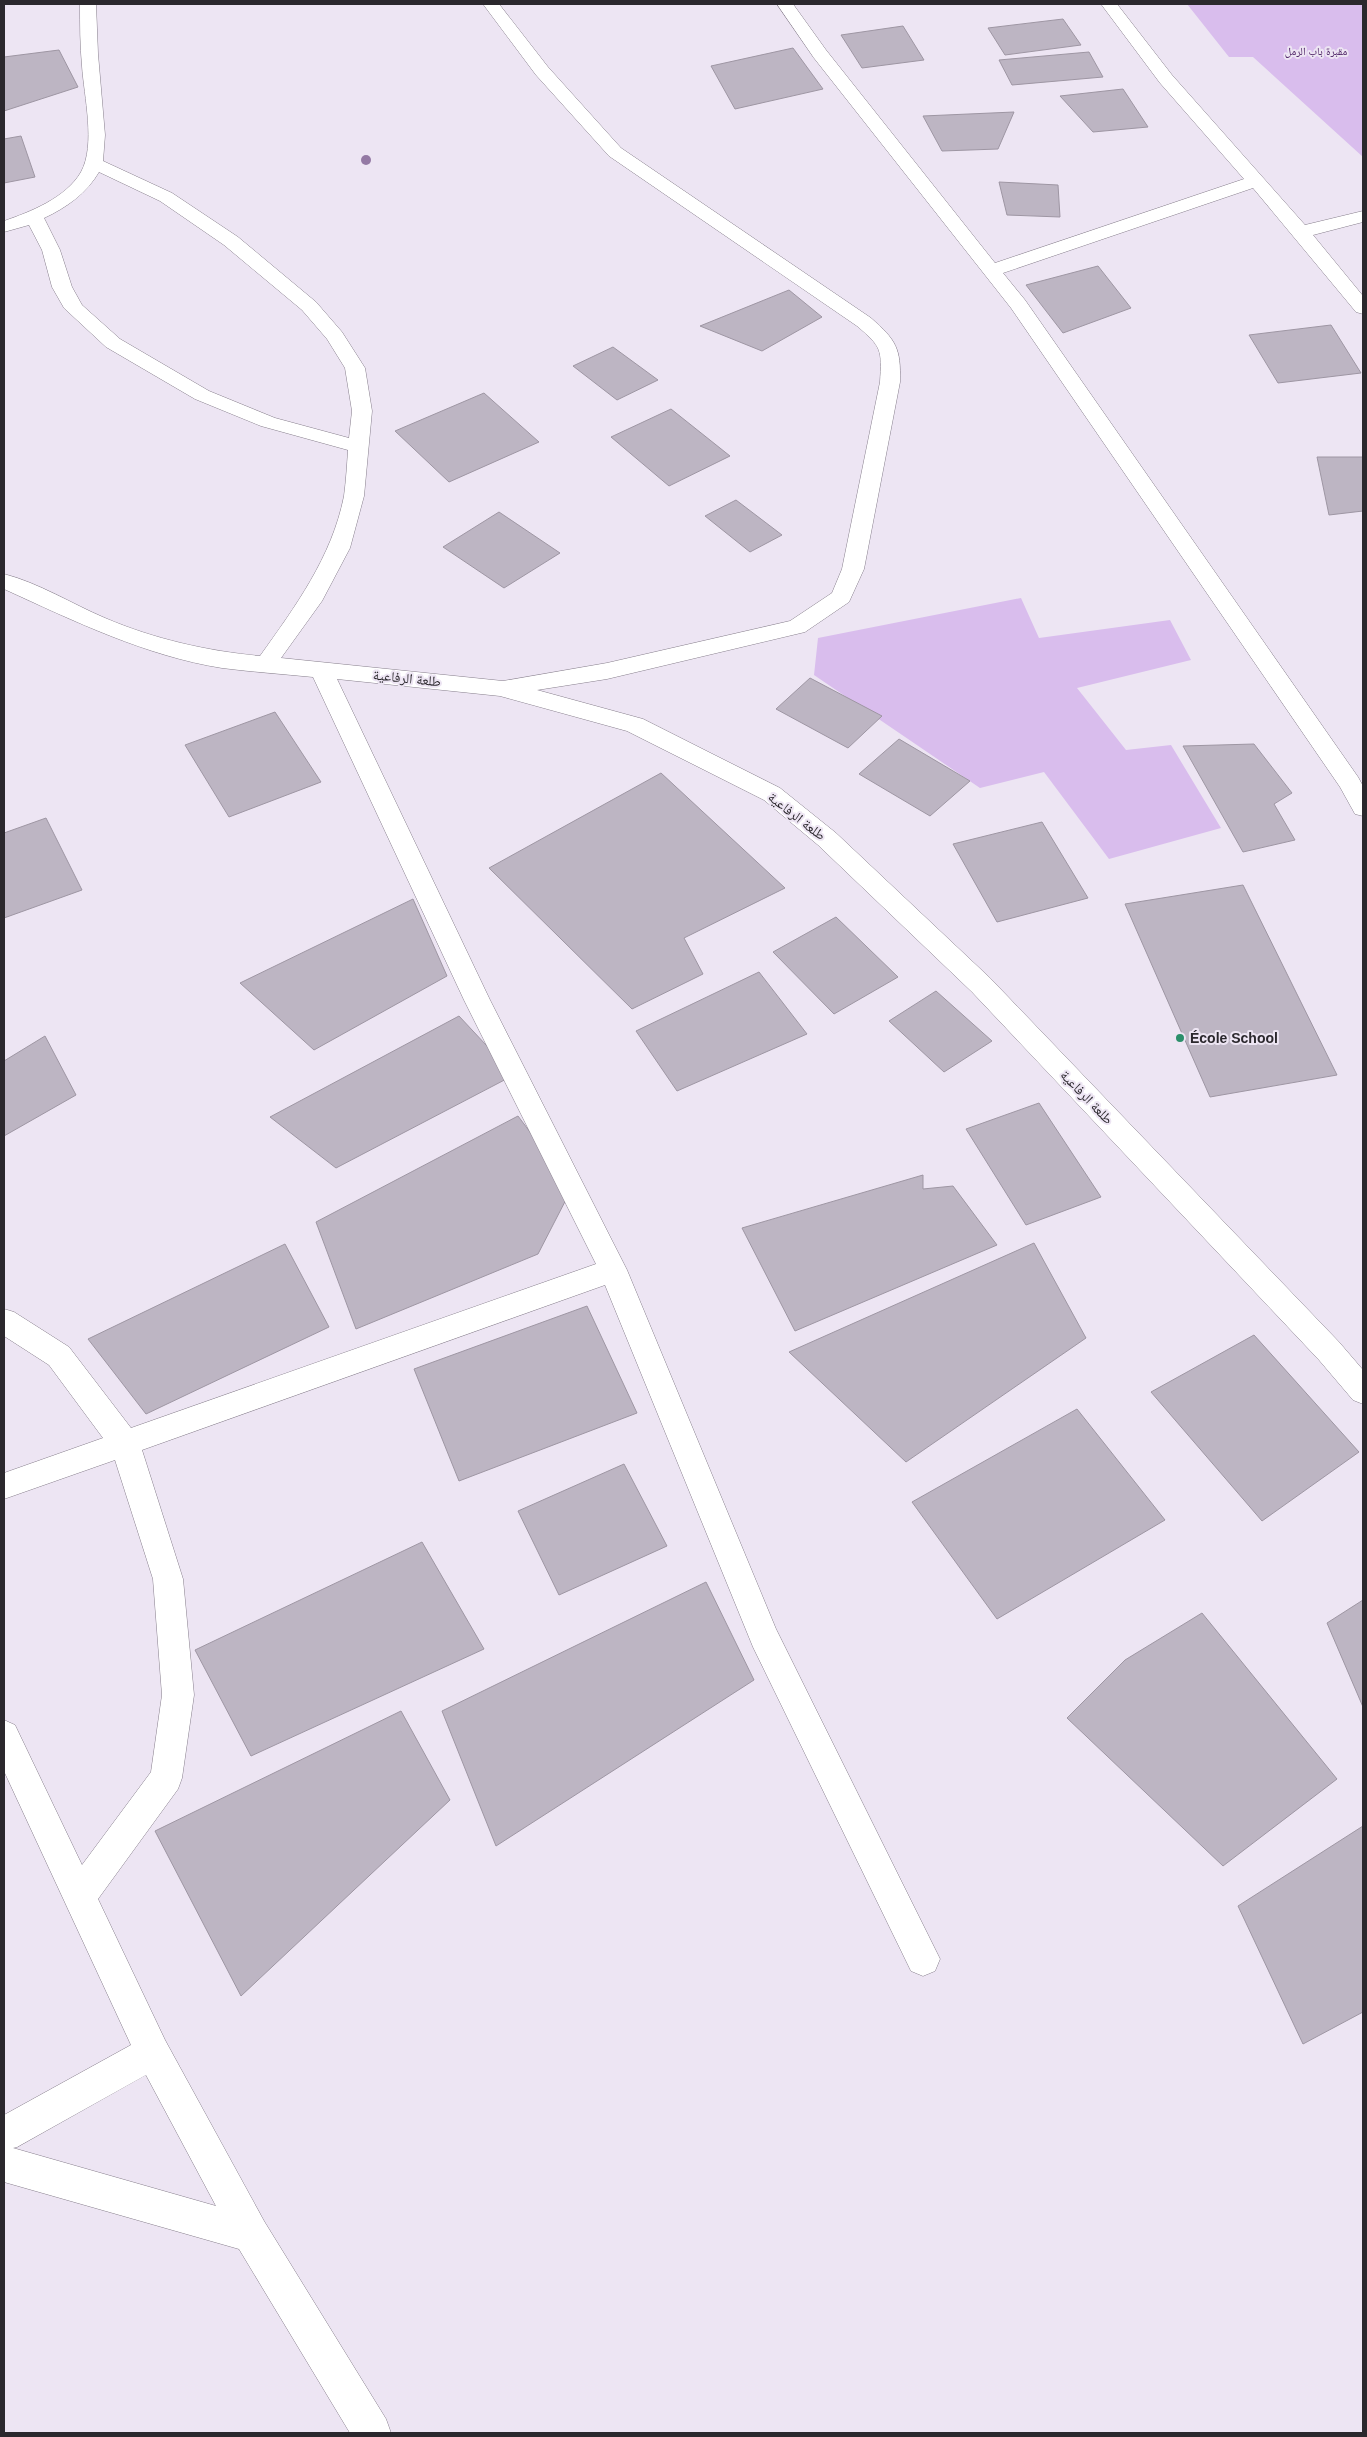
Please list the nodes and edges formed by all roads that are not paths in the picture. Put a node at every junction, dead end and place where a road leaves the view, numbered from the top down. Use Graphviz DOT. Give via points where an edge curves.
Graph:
graph roads {
  1 [pos="88,4"];
  2 [pos="491,4"];
  3 [pos="785,4"];
  4 [pos="1109,4"];
  5 [pos="94,163"];
  6 [pos="1256,181"];
  7 [pos="34,216"];
  8 [pos="1363,216"];
  9 [pos="4,227"];
  10 [pos="1301,232"];
  11 [pos="992,270"];
  12 [pos="1363,308"];
  13 [pos="357,446"];
  14 [pos="4,582"];
  15 [pos="266,664"];
  16 [pos="321,669"];
  17 [pos="500,688"];
  18 [pos="1363,808"];
  19 [pos="613,1270"];
  20 [pos="4,1321"];
  21 [pos="1363,1391"];
  22 [pos="126,1443"];
  23 [pos="4,1486"];
  24 [pos="4,1736"];
  25 [pos="79,1897"];
  26 [pos="923,1959"];
  27 [pos="153,2052"];
  28 [pos="4,2134"];
  29 [pos="4,2164"];
  30 [pos="251,2234"];
  31 [pos="372,2433"];
  1 -- 5 [label="street" via="95,111"];
  2 -- 17 [label="street" via="542,71 615,152 864,322 883,338 892,352 890,382 853,569 841,597 797,627 608,671"];
  3 -- 11 [label="street" via="820,54"];
  4 -- 6 [label="street" via="1166,79"];
  5 -- 7 [label="street" via="80,186 57,204"];
  5 -- 13 [label="street" via="166,197 201,219 309,306 335,336 355,368 362,411"];
  6 -- 10 [label="street"];
  6 -- 11 [label="street"];
  7 -- 9 [label="street"];
  7 -- 13 [label="street" via="51,250 62,287 74,308 113,343 228,406 268,422"];
  8 -- 10 [label="street"];
  10 -- 12 [label="street"];
  11 -- 18 [label="street" via="1350,783"];
  13 -- 15 [label="street" via="354,496 339,548 311,601"];
  14 -- 15 [label="street, طلعة الرفاعية" via="99,624 178,650 222,660"];
  15 -- 16 [label="street, طلعة الرفاعية"];
  16 -- 17 [label="street, طلعة الرفاعية"];
  16 -- 19 [label="street" via="477,1000"];
  17 -- 21 [label="street, طلعة الرفاعية" via="635,725 772,794 820,833 980,985 1329,1350"];
  19 -- 22 [label="street"];
  19 -- 26 [label="street" via="764,1636"];
  20 -- 22 [label="street" via="59,1356"];
  22 -- 23 [label="street"];
  22 -- 25 [label="street" via="168,1578 178,1695 166,1778"];
  24 -- 25 [label="street"];
  25 -- 27 [label="street"];
  27 -- 28 [label="street"];
  27 -- 30 [label="street"];
  29 -- 30 [label="street"];
  30 -- 31 [label="street"];
}
